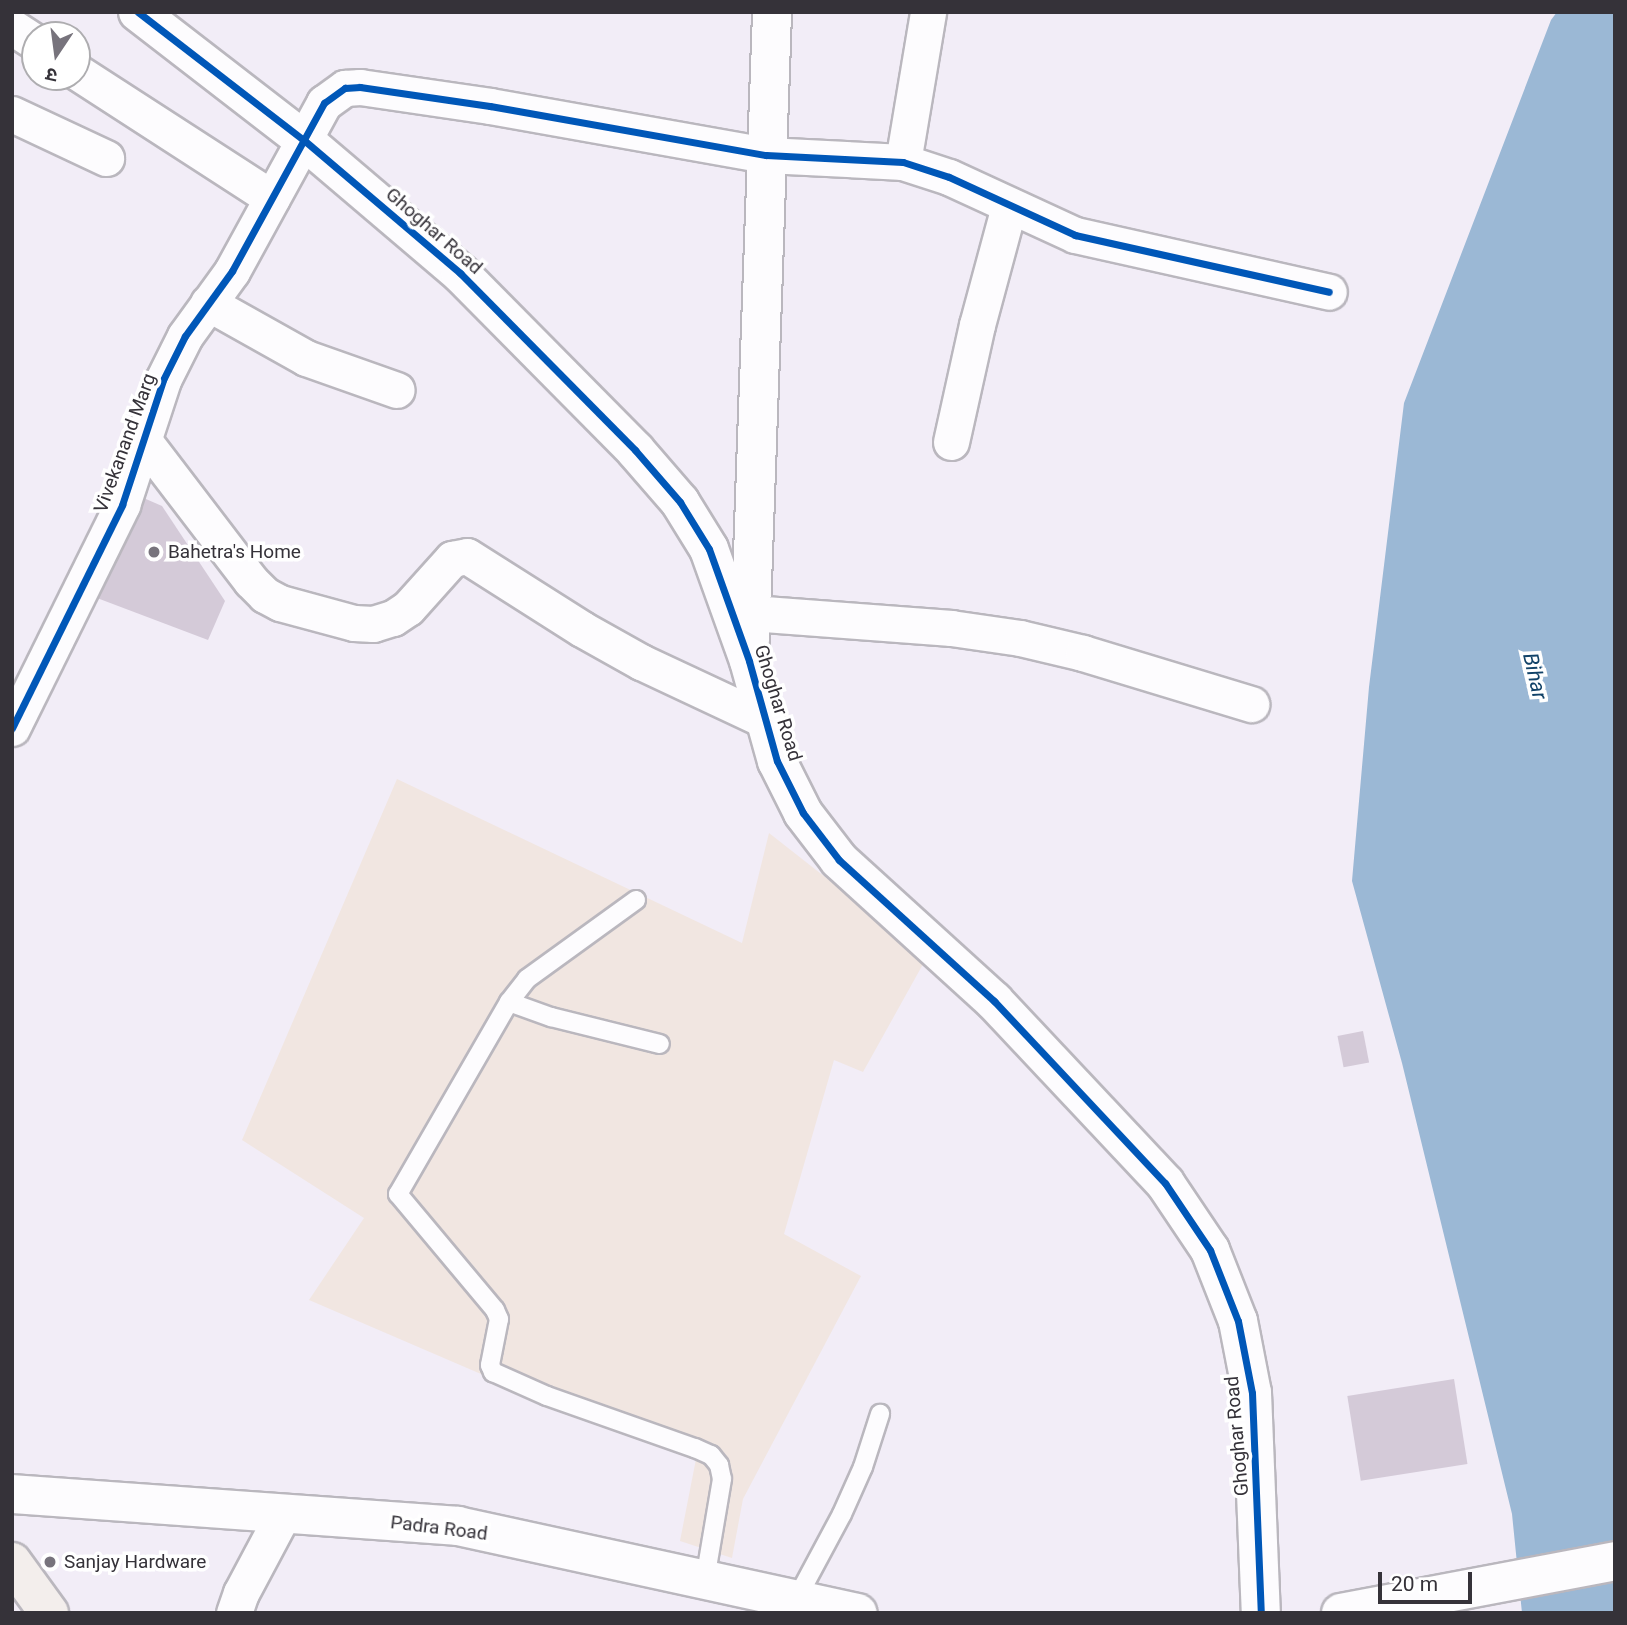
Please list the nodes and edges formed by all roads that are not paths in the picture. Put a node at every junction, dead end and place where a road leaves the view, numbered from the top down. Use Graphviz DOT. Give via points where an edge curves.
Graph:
graph roads {
  1 [pos="138,12"];
  2 [pos="772,12"];
  3 [pos="928,12"];
  4 [pos="91,81"];
  5 [pos="12,114"];
  6 [pos="304,141"];
  7 [pos="766,155"];
  8 [pos="106,158"];
  9 [pos="903,162"];
  10 [pos="272,198"];
  11 [pos="1009,206"];
  12 [pos="1329,292"];
  13 [pos="208,303"];
  14 [pos="397,390"];
  15 [pos="144,441"];
  16 [pos="951,442"];
  17 [pos="751,613"];
  18 [pos="749,661"];
  19 [pos="1251,704"];
  20 [pos="765,720"];
  21 [pos="12,729"];
  22 [pos="636,900"];
  23 [pos="509,1002"];
  24 [pos="660,1044"];
  25 [pos="880,1414"];
  26 [pos="12,1494"];
  27 [pos="283,1514"];
  28 [pos="1615,1561"];
  29 [pos="12,1562"];
  30 [pos="705,1579"];
  31 [pos="797,1598"];
  32 [pos="1359,1610"];
  33 [pos="49,1613"];
  34 [pos="234,1613"];
  35 [pos="858,1613"];
  36 [pos="1261,1613"];
  1 -- 6 [label="street, Ghoghar Road"];
  2 -- 7 [label="street"];
  3 -- 9 [label="street"];
  4 -- 10 [label="street"];
  5 -- 8 [label="street"];
  6 -- 7 [label="street, Vivekanand Marg" via="324,103 335,93 360,87"];
  6 -- 10 [label="street, Vivekanand Marg"];
  6 -- 18 [label="street, Ghoghar Road" via="460,273 635,450 680,502 709,549"];
  7 -- 9 [label="street, Vivekanand Marg"];
  7 -- 17 [label="street"];
  9 -- 11 [label="street, Vivekanand Marg"];
  10 -- 13 [label="street, Vivekanand Marg" via="232,271"];
  11 -- 12 [label="street, Vivekanand Marg" via="1075,235 1117,247"];
  11 -- 16 [label="street"];
  13 -- 14 [label="street" via="306,358"];
  13 -- 15 [label="street, Vivekanand Marg" via="163,380"];
  15 -- 20 [label="street" via="251,581 280,603 373,624 408,608 452,559 467,555 641,662"];
  15 -- 21 [label="street, Vivekanand Marg" via="122,505"];
  17 -- 18 [label="street"];
  17 -- 19 [label="street" via="951,628 1020,638"];
  18 -- 20 [label="street, Ghoghar Road"];
  20 -- 36 [label="street, Ghoghar Road" via="777,761 803,813 839,860 994,1001 1165,1183 1210,1250 1238,1321 1252,1393"];
  22 -- 23 [label="lane" via="546,963"];
  23 -- 24 [label="lane"];
  23 -- 30 [label="lane" via="398,1194 495,1310 499,1319 489,1365 493,1372 695,1448 711,1455 719,1465 722,1479"];
  25 -- 31 [label="lane" via="842,1514"];
  26 -- 27 [label="street, Padra Road"];
  27 -- 30 [label="street, Padra Road" via="458,1526"];
  27 -- 34 [label="street"];
  28 -- 32 [label="street"];
  29 -- 33 [label="main road"];
  30 -- 31 [label="street, Padra Road"];
  31 -- 35 [label="street, Padra Road"];
}
